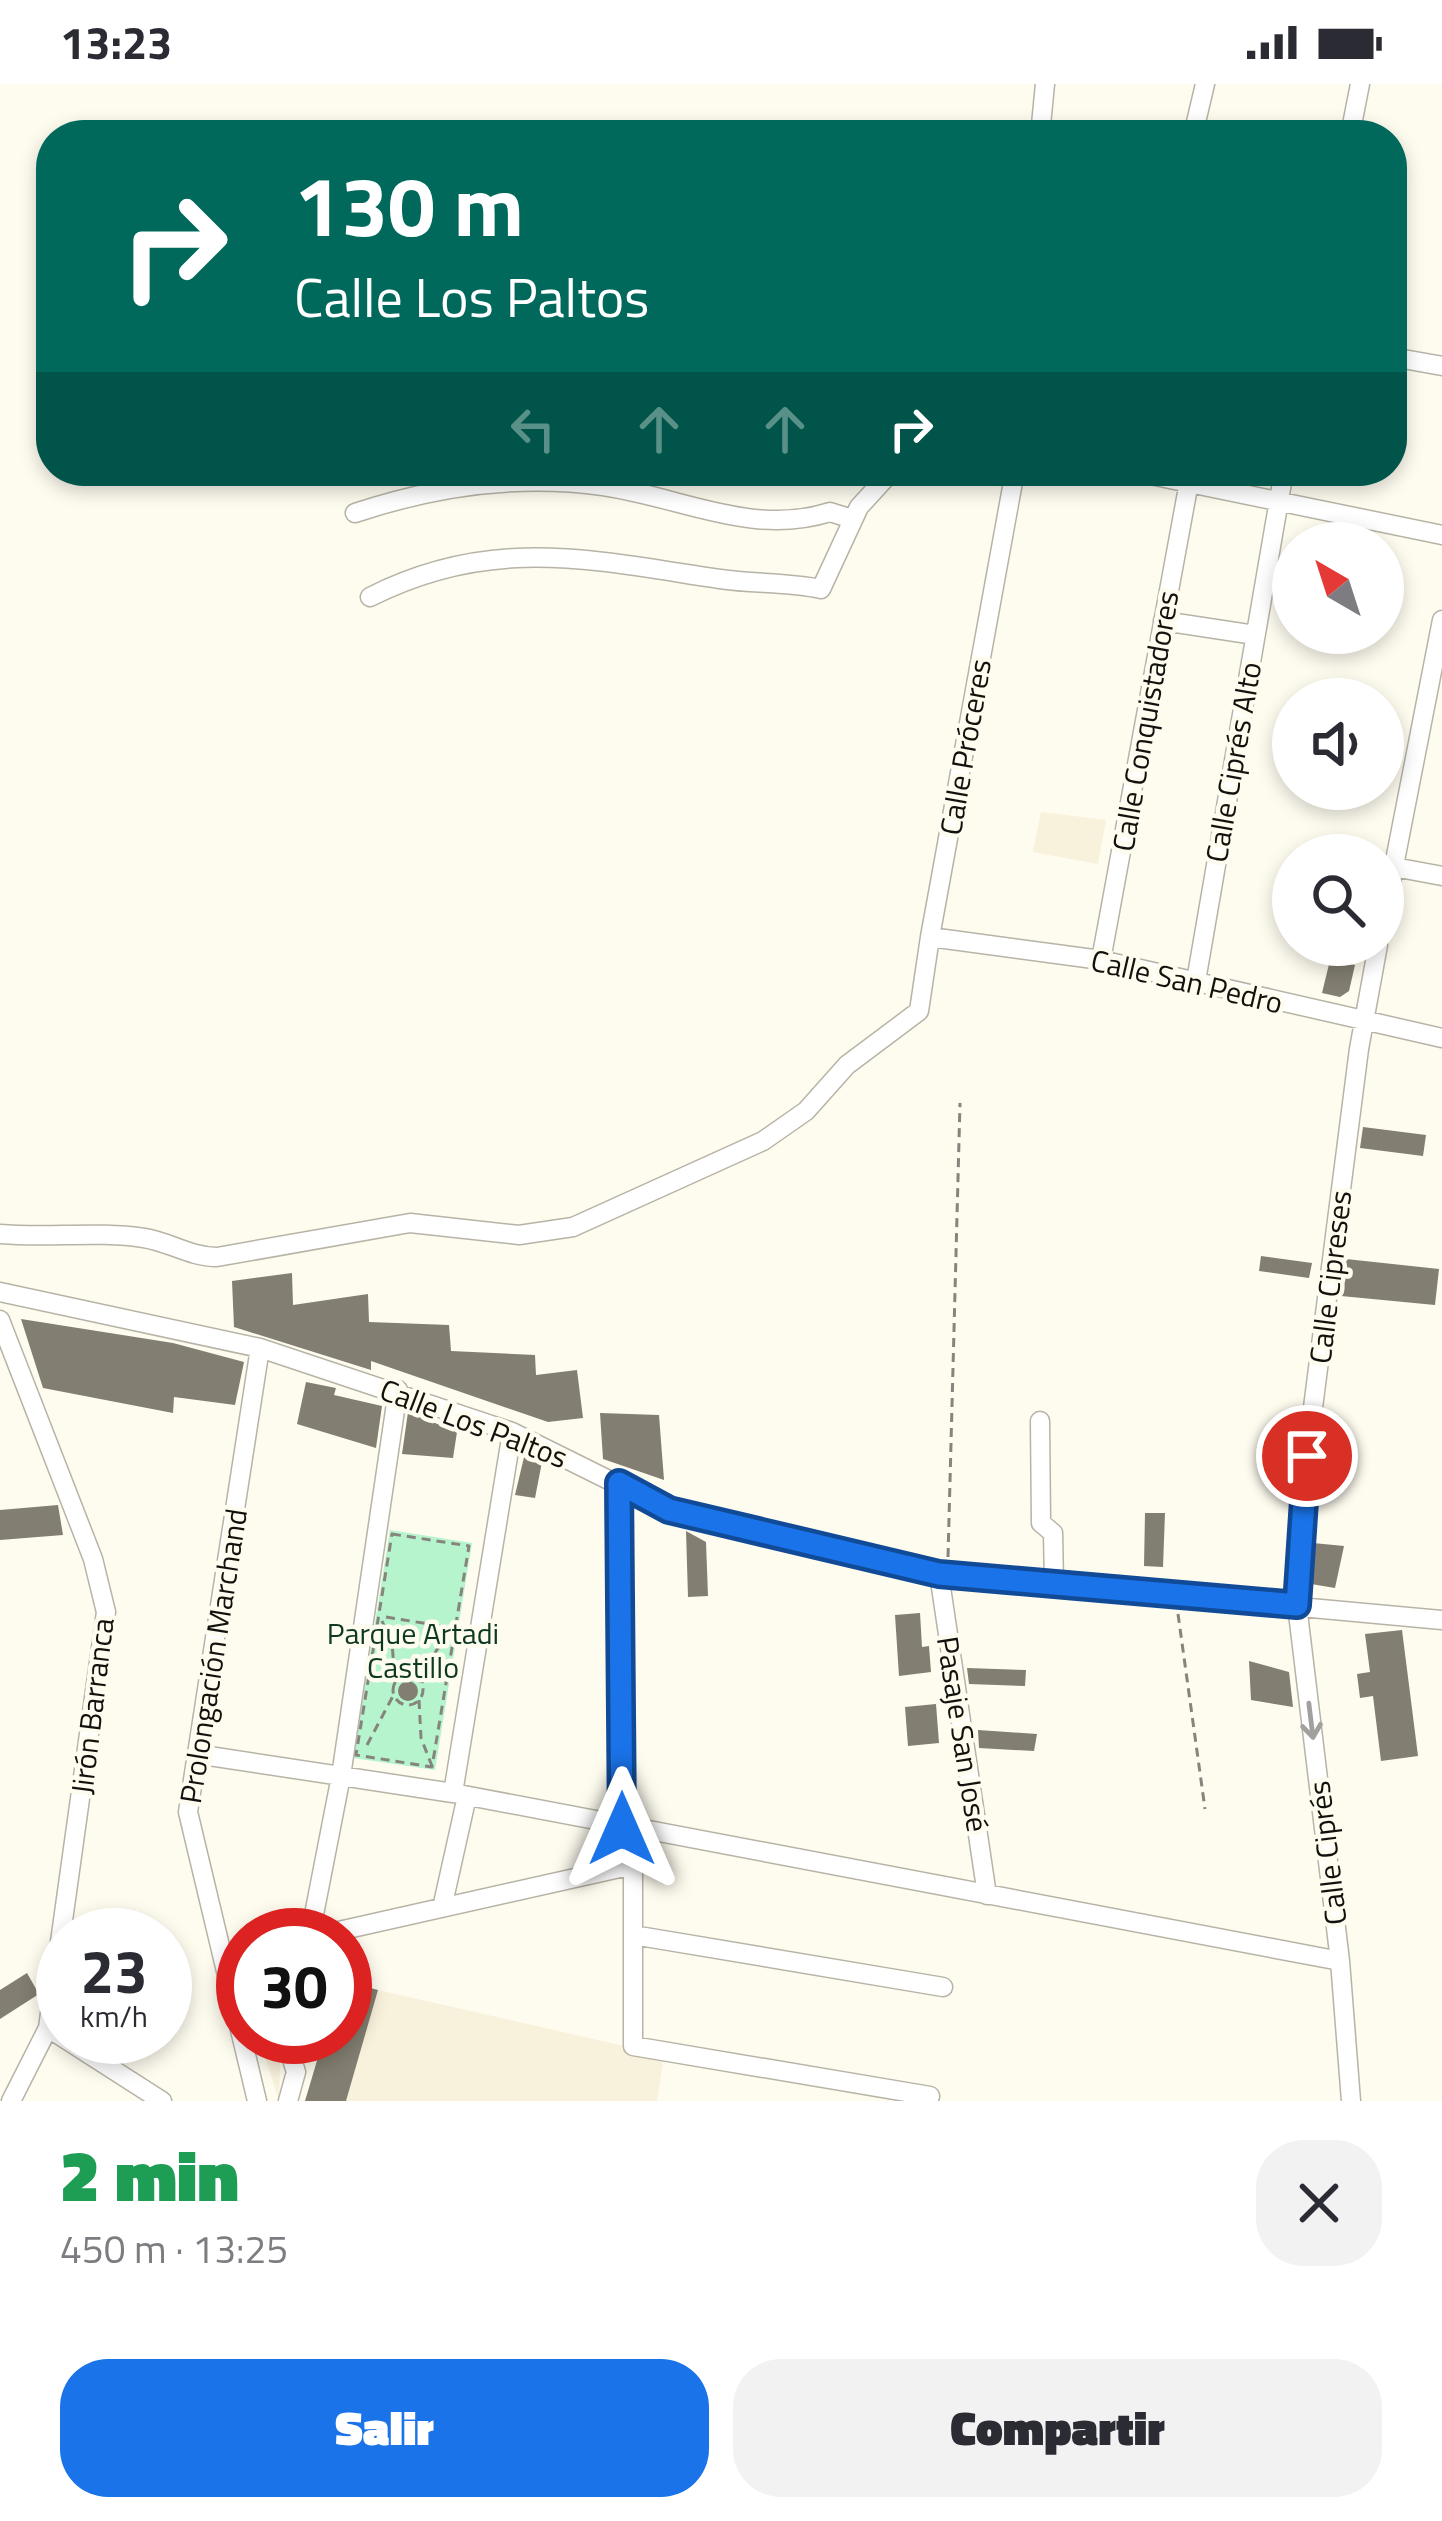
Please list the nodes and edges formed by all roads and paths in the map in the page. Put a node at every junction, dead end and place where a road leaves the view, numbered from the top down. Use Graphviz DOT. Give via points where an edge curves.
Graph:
graph roads {
  1 [pos="1045,84"];
  2 [pos="1205,84"];
  3 [pos="1360,84"];
  4 [pos="1041,120"];
  5 [pos="1197,120"];
  6 [pos="1353,120"];
  7 [pos="1407,360"];
  8 [pos="1442,366"];
  9 [pos="478,486"];
  10 [pos="597,486"];
  11 [pos="880,486"];
  12 [pos="1012,486"];
  13 [pos="1188,486"];
  14 [pos="1207,486"];
  15 [pos="1280,486"];
  16 [pos="1277,502"];
  17 [pos="355,513"];
  18 [pos="852,519"];
  19 [pos="1442,535"];
  20 [pos="370,597"];
  21 [pos="1442,620"];
  22 [pos="1163,622"];
  23 [pos="1255,635"];
  24 [pos="1436,690"];
  25 [pos="1402,834"];
  26 [pos="1404,868"];
  27 [pos="1442,876"];
  28 [pos="930,938"];
  29 [pos="1101,960"];
  30 [pos="1374,966"];
  31 [pos="1196,981"];
  32 [pos="1363,1022"];
  33 [pos="1442,1038"];
  34 [pos="960,1103"];
  35 [pos="0,1234"];
  36 [pos="0,1292"];
  37 [pos="0,1320"];
  38 [pos="260,1348"];
  39 [pos="398,1390"];
  40 [pos="1040,1421"];
  41 [pos="512,1432"];
  42 [pos="619,1483"];
  43 [pos="943,1574"];
  44 [pos="1054,1584"];
  45 [pos="1175,1594"];
  46 [pos="1297,1605"];
  47 [pos="379,1616"];
  48 [pos="1442,1620"];
  49 [pos="455,1629"];
  50 [pos="395,1682"];
  51 [pos="422,1685"];
  52 [pos="393,1695"];
  53 [pos="419,1700"];
  54 [pos="196,1754"];
  55 [pos="350,1754"];
  56 [pos="432,1767"];
  57 [pos="456,1771"];
  58 [pos="341,1776"];
  59 [pos="460,1795"];
  60 [pos="1204,1809"];
  61 [pos="628,1830"];
  62 [pos="633,1865"];
  63 [pos="987,1895"];
  64 [pos="65,1908"];
  65 [pos="315,1908"];
  66 [pos="442,1908"];
  67 [pos="216,1914"];
  68 [pos="372,1924"];
  69 [pos="633,1935"];
  70 [pos="1340,1961"];
  71 [pos="943,1987"];
  72 [pos="36,2052"];
  73 [pos="104,2064"];
  74 [pos="250,2064"];
  75 [pos="293,2064"];
  76 [pos="930,2096"];
  77 [pos="11,2101"];
  78 [pos="162,2101"];
  79 [pos="257,2101"];
  80 [pos="288,2101"];
  81 [pos="1351,2101"];
  1 -- 4 [label="street"];
  2 -- 5 [label="street"];
  3 -- 6 [label="street"];
  7 -- 8 [label="street"];
  9 -- 17 [label="street"];
  10 -- 18 [label="street" via="756,521 830,512"];
  11 -- 18 [label="street"];
  12 -- 28 [label="street, Calle Próceres"];
  13 -- 22 [label="street, Calle Conquistadores"];
  14 -- 16 [label="street"];
  15 -- 16 [label="street, Calle Ciprés Alto"];
  16 -- 19 [label="street"];
  16 -- 23 [label="street, Calle Ciprés Alto"];
  18 -- 20 [label="street" via="821,589 528,555 437,568"];
  21 -- 24 [label="street"];
  22 -- 23 [label="street"];
  22 -- 29 [label="street, Calle Conquistadores"];
  23 -- 31 [label="street, Calle Ciprés Alto"];
  24 -- 25 [label="street"];
  26 -- 27 [label="street"];
  28 -- 29 [label="street, Calle San Pedro"];
  28 -- 35 [label="street, Calle Próceres" via="925,999 806,1111 763,1141 549,1234 410,1223 217,1257 142,1237"];
  29 -- 31 [label="street, Calle San Pedro"];
  30 -- 32 [label="street, Calle Cipreses"];
  31 -- 32 [label="street, Calle San Pedro"];
  32 -- 33 [label="street, Calle San Pedro"];
  32 -- 46 [label="street, Calle Cipreses" via="1301,1502"];
  34 -- 43 [label="path"];
  36 -- 38 [label="street, Calle Los Paltos"];
  37 -- 64 [label="street, Jirón Barranca" via="86,1538 106,1612"];
  38 -- 39 [label="street, Calle Los Paltos"];
  38 -- 54 [label="street, Prolongación Marchand"];
  39 -- 41 [label="street, Calle Los Paltos"];
  39 -- 55 [label="street"];
  40 -- 44 [label="street" via="1041,1523 1053,1533"];
  41 -- 42 [label="street, Calle Los Paltos"];
  41 -- 57 [label="street"];
  42 -- 43 [label="street, Calle Los Paltos" via="669,1510"];
  42 -- 61 [label="street"];
  43 -- 44 [label="street, Calle Los Paltos"];
  43 -- 63 [label="street, Pasaje San José"];
  44 -- 45 [label="street, Calle Los Paltos"];
  45 -- 46 [label="street, Calle Los Paltos"];
  45 -- 60 [label="path"];
  46 -- 48 [label="street, Calle Los Paltos"];
  46 -- 70 [label="street, Calle Ciprés, one-way"];
  47 -- 49 [label="path"];
  47 -- 49 [label="path" via="392,1534 469,1546"];
  47 -- 50 [label="path" via="392,1643"];
  47 -- 55 [label="path"];
  49 -- 51 [label="path"];
  49 -- 56 [label="path"];
  50 -- 51 [label="path" via="410,1676"];
  50 -- 52 [label="path"];
  51 -- 53 [label="path"];
  52 -- 53 [label="path" via="405,1706"];
  52 -- 55 [label="path" via="377,1732"];
  53 -- 56 [label="path"];
  54 -- 58 [label="street"];
  54 -- 67 [label="street, Prolongación Marchand" via="190,1835"];
  55 -- 56 [label="path"];
  55 -- 58 [label="street"];
  56 -- 57 [label="path"];
  57 -- 59 [label="street"];
  58 -- 59 [label="street"];
  58 -- 65 [label="street"];
  59 -- 61 [label="street"];
  59 -- 66 [label="street"];
  61 -- 62 [label="street"];
  61 -- 63 [label="street"];
  62 -- 66 [label="street"];
  62 -- 69 [label="street"];
  63 -- 70 [label="street"];
  66 -- 68 [label="street"];
  69 -- 71 [label="street"];
  69 -- 76 [label="street" via="633,2046"];
  70 -- 81 [label="street, Calle Ciprés"];
  72 -- 77 [label="street, Jirón Barranca"];
  73 -- 78 [label="street"];
  74 -- 79 [label="street, Prolongación Marchand"];
  75 -- 80 [label="street"];
}
